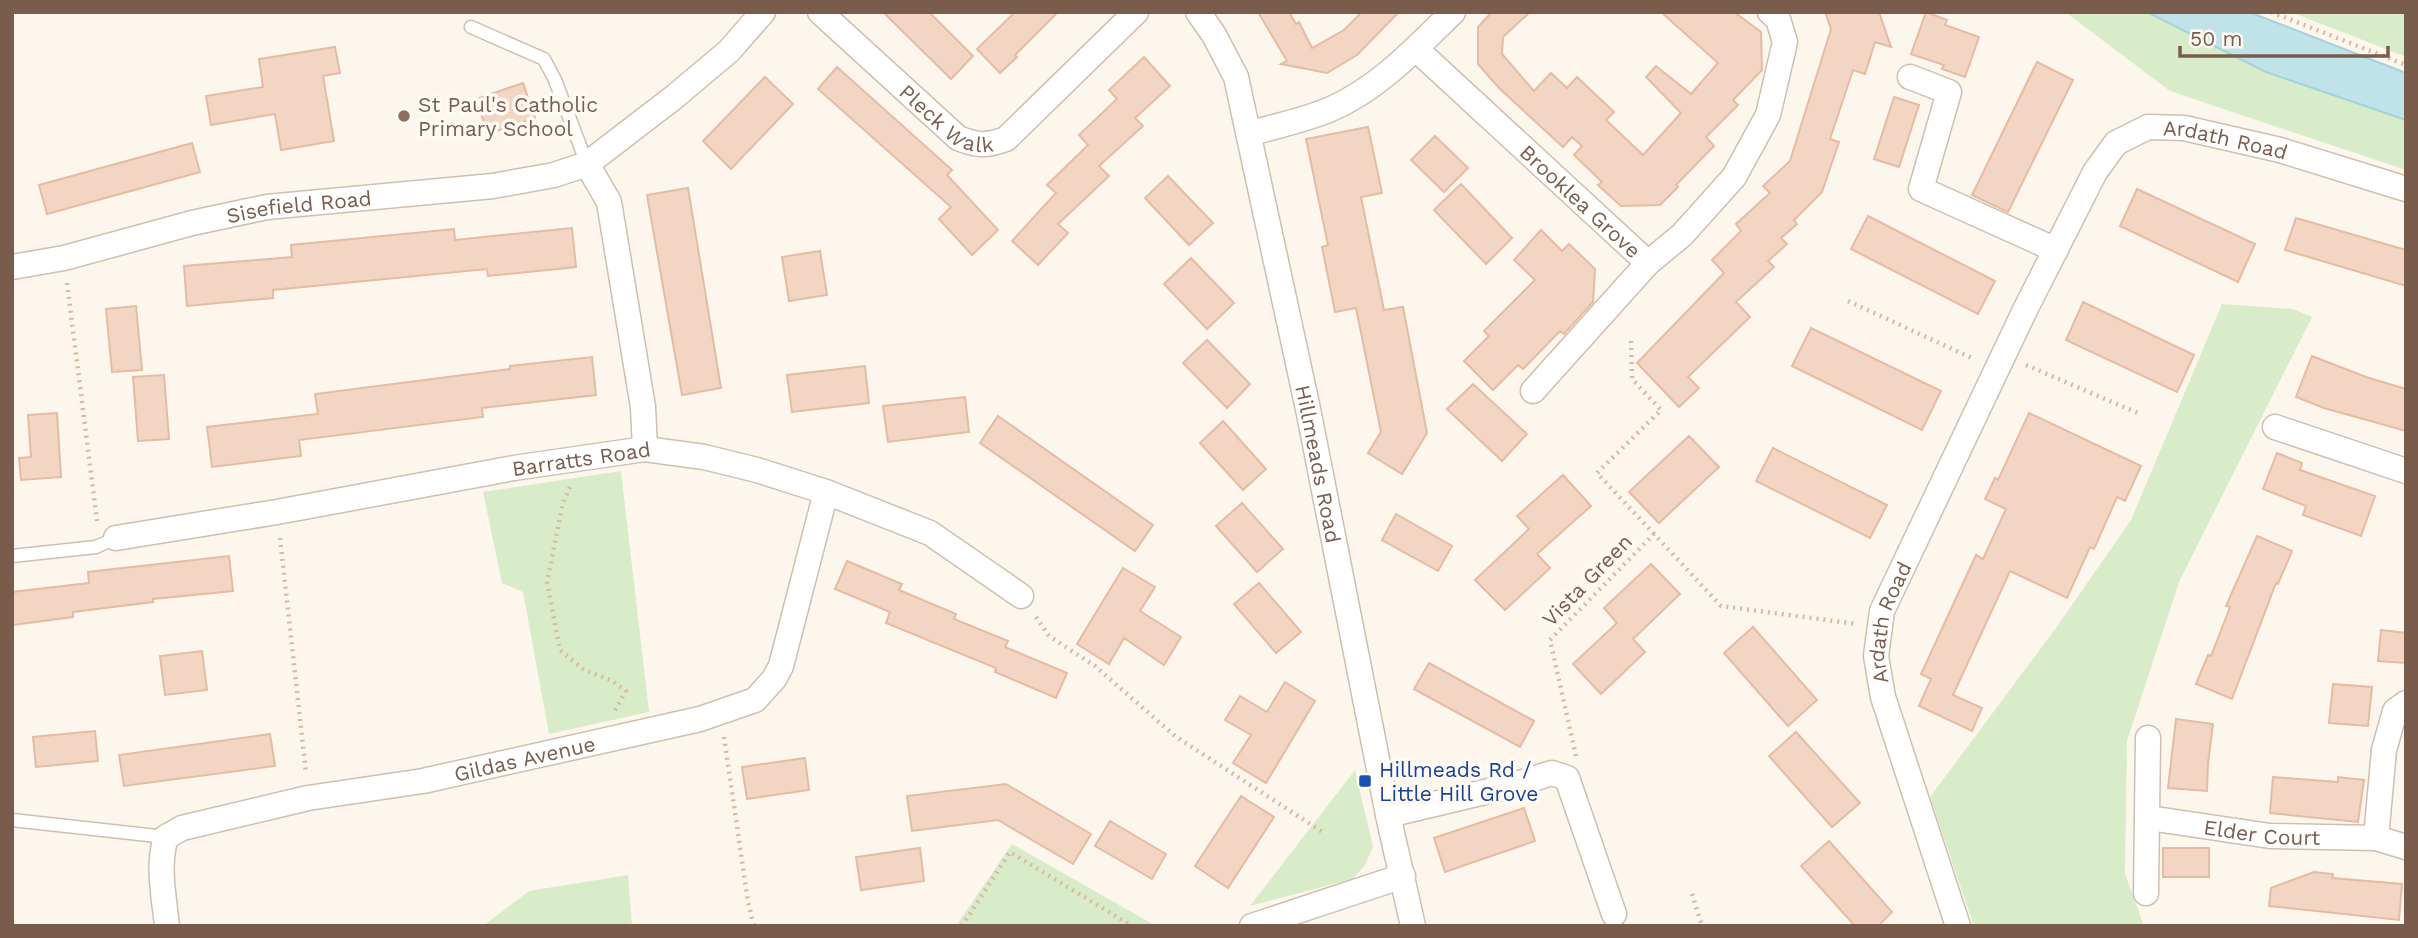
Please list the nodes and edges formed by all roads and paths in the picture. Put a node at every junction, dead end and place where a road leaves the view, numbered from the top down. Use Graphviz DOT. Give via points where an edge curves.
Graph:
graph roads {
  1 [pos="763,12"];
  2 [pos="820,12"];
  3 [pos="1136,12"];
  4 [pos="1198,12"];
  5 [pos="1452,12"];
  6 [pos="1770,12"];
  7 [pos="2271,12"];
  8 [pos="471,27"];
  9 [pos="1416,49"];
  10 [pos="2406,65"];
  11 [pos="1910,77"];
  12 [pos="1249,134"];
  13 [pos="587,164"];
  14 [pos="2406,189"];
  15 [pos="2056,250"];
  16 [pos="64,258"];
  17 [pos="1648,262"];
  18 [pos="12,267"];
  19 [pos="1848,301"];
  20 [pos="1631,341"];
  21 [pos="2000,362"];
  22 [pos="1533,391"];
  23 [pos="2138,413"];
  24 [pos="2275,427"];
  25 [pos="645,449"];
  26 [pos="2406,471"];
  27 [pos="572,480"];
  28 [pos="826,492"];
  29 [pos="277,512"];
  30 [pos="1654,534"];
  31 [pos="116,538"];
  32 [pos="12,556"];
  33 [pos="1021,596"];
  34 [pos="1880,627"];
  35 [pos="2406,702"];
  36 [pos="720,713"];
  37 [pos="2148,738"];
  38 [pos="596,744"];
  39 [pos="1566,778"];
  40 [pos="308,798"];
  41 [pos="1388,815"];
  42 [pos="2149,818"];
  43 [pos="12,820"];
  44 [pos="1324,833"];
  45 [pos="166,836"];
  46 [pos="2376,838"];
  47 [pos="2406,847"];
  48 [pos="1403,876"];
  49 [pos="2146,893"];
  50 [pos="1692,894"];
  51 [pos="1614,914"];
  52 [pos="167,926"];
  53 [pos="754,926"];
  54 [pos="962,926"];
  55 [pos="1132,926"];
  56 [pos="1252,926"];
  57 [pos="1413,926"];
  58 [pos="1702,926"];
  59 [pos="1958,926"];
  1 -- 13 [label="street, Sisefield Road" via="729,51"];
  2 -- 3 [label="street, Pleck Walk" via="958,138 976,145 1006,139"];
  4 -- 12 [label="street, Hillmeads Road" via="1236,77"];
  5 -- 9 [label="street"];
  6 -- 17 [label="street, Brooklea Grove" via="1778,19 1785,42 1768,115 1734,177 1682,235"];
  7 -- 10 [label="path"];
  8 -- 13 [label="lane" via="544,59"];
  9 -- 12 [label="street" via="1364,92 1330,110"];
  9 -- 17 [label="street, Brooklea Grove"];
  11 -- 15 [label="street" via="1949,92 1921,189"];
  12 -- 41 [label="street, Hillmeads Road"];
  13 -- 16 [label="street, Sisefield Road" via="493,186 267,207"];
  13 -- 25 [label="street" via="609,202 643,407"];
  14 -- 15 [label="street, Ardath Road" via="2280,150 2184,128 2148,127 2116,142 2095,172"];
  15 -- 21 [label="street, Ardath Road"];
  16 -- 18 [label="street, Sisefield Road"];
  16 -- 31 [label="path" via="98,530"];
  17 -- 22 [label="street"];
  19 -- 21 [label="path"];
  20 -- 30 [label="path" via="1632,379 1661,410 1597,473"];
  21 -- 23 [label="path"];
  21 -- 34 [label="street, Ardath Road" via="1882,611"];
  24 -- 26 [label="street"];
  25 -- 28 [label="street, Barratts Road" via="704,457"];
  25 -- 29 [label="street, Barratts Road"];
  27 -- 38 [label="path" via="547,582 560,650 584,670 626,691"];
  28 -- 33 [label="street, Barratts Road" via="930,533"];
  28 -- 36 [label="street, Gildas Avenue" via="781,666 755,700"];
  29 -- 31 [label="street, Barratts Road"];
  29 -- 40 [label="path"];
  30 -- 34 [label="path, Vista Green" via="1721,606"];
  30 -- 39 [label="path, Vista Green" via="1550,640 1577,759"];
  31 -- 32 [label="lane" via="96,547"];
  33 -- 44 [label="path" via="1049,636 1095,666 1175,736"];
  34 -- 59 [label="street, Ardath Road" via="1876,656 1883,697"];
  35 -- 46 [label="street" via="2395,711 2384,750"];
  36 -- 38 [label="street, Gildas Avenue"];
  36 -- 53 [label="path"];
  37 -- 42 [label="street"];
  38 -- 40 [label="street, Gildas Avenue" via="423,781"];
  39 -- 41 [label="street" via="1552,773"];
  39 -- 51 [label="street"];
  40 -- 45 [label="street, Gildas Avenue" via="182,828"];
  41 -- 48 [label="street, Hillmeads Road"];
  42 -- 46 [label="street, Elder Court" via="2270,836"];
  42 -- 49 [label="street"];
  43 -- 45 [label="lane"];
  45 -- 52 [label="street" via="161,865"];
  46 -- 47 [label="street, Elder Court"];
  48 -- 56 [label="street"];
  48 -- 57 [label="street, Hillmeads Road"];
  50 -- 58 [label="path"];
  54 -- 55 [label="path" via="1010,852"];
}
